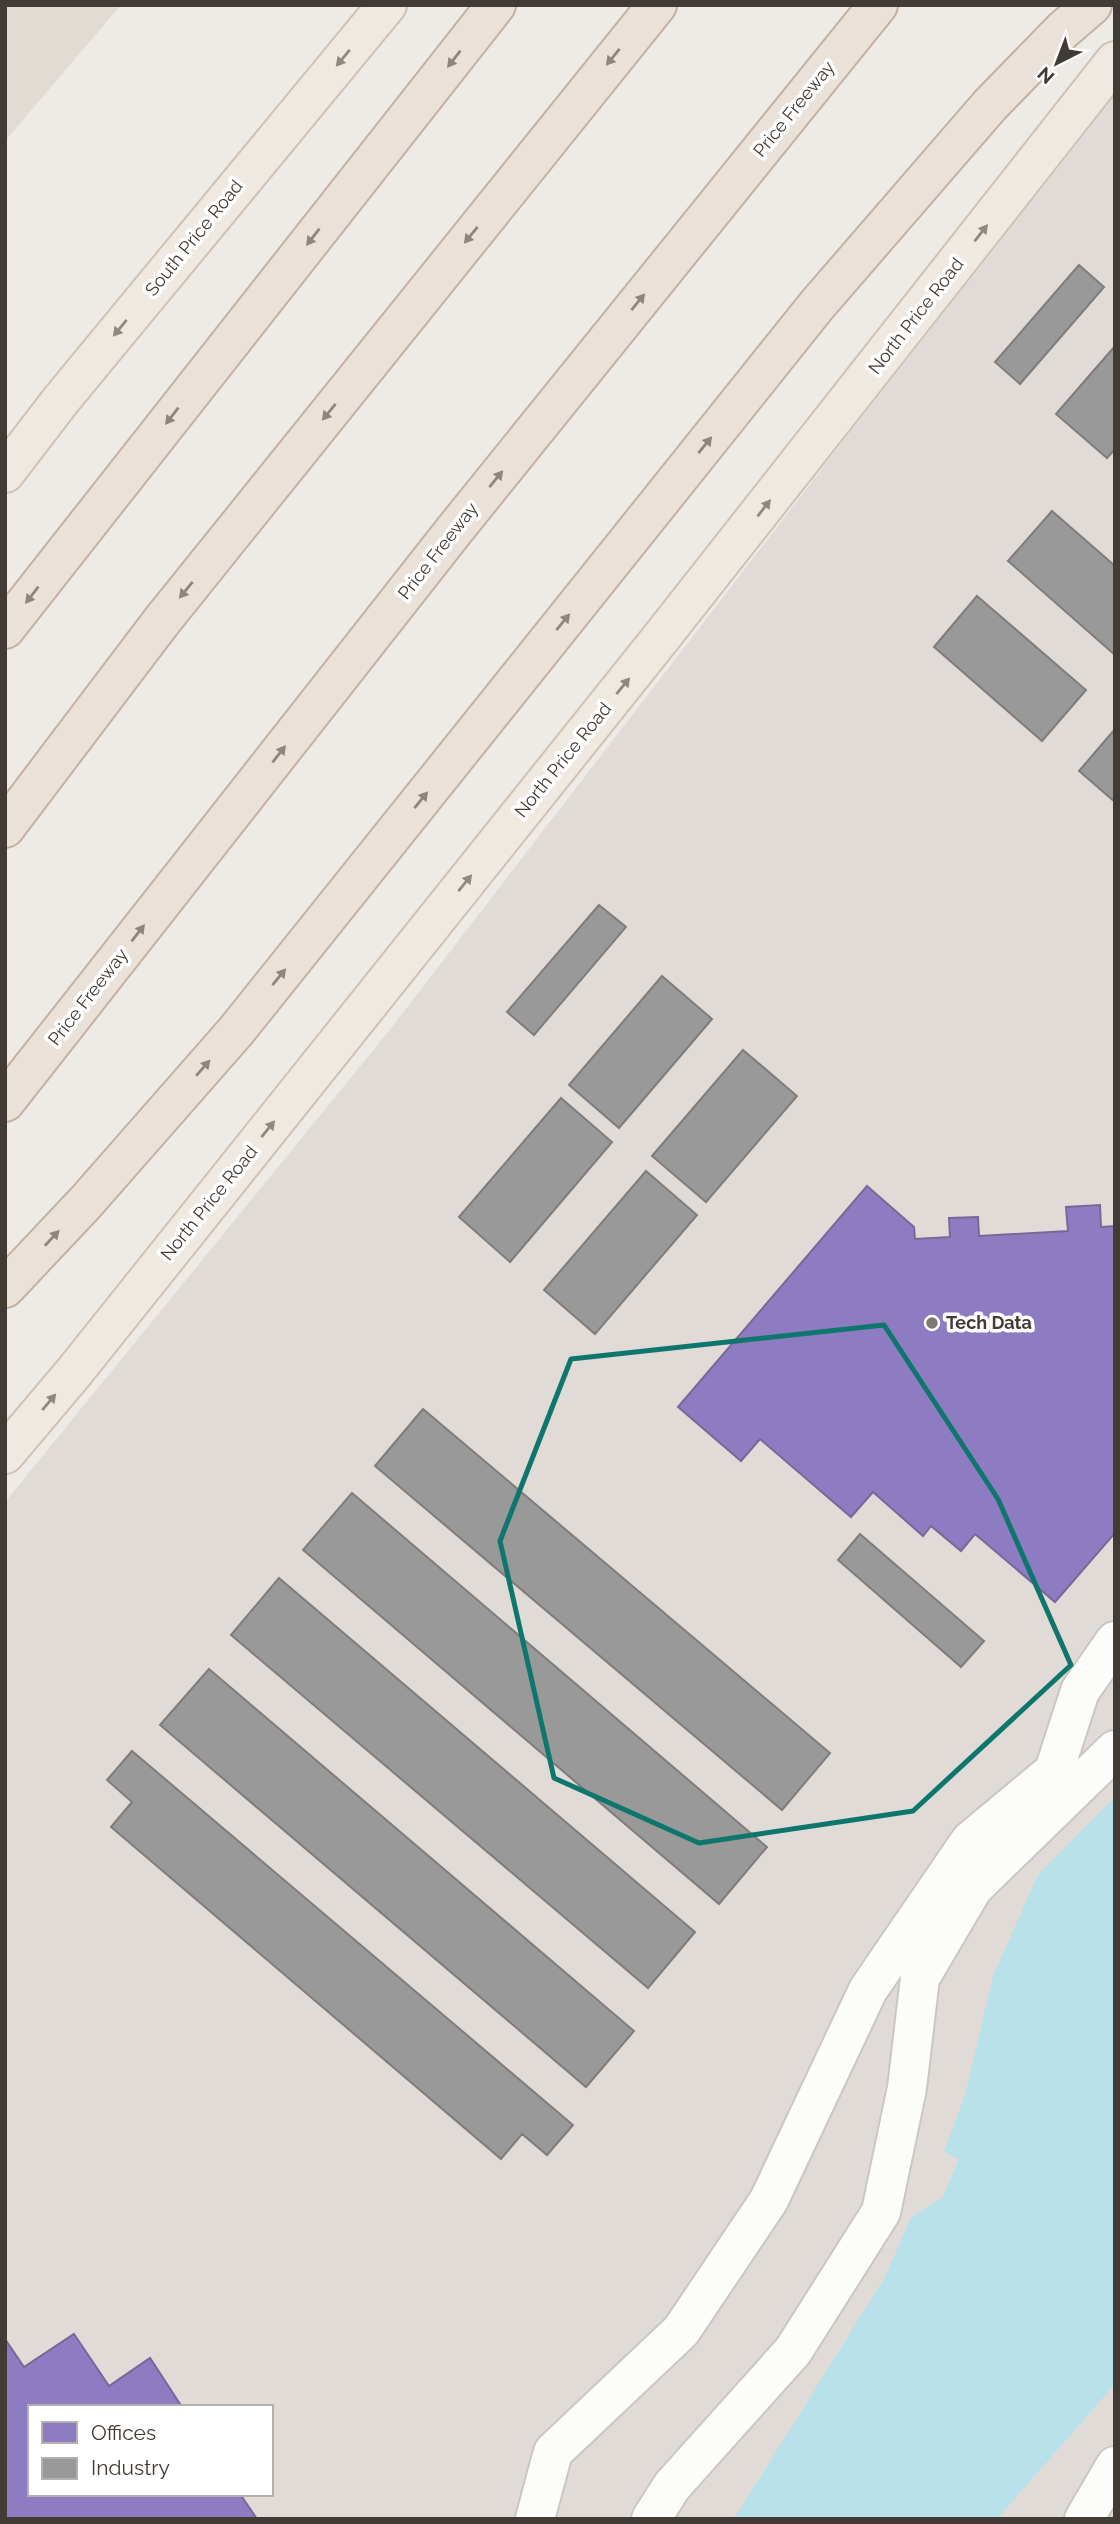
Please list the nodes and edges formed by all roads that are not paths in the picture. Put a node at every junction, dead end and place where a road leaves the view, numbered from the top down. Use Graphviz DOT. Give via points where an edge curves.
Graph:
graph roads {
  1 [pos="387,5"];
  2 [pos="496,5"];
  3 [pos="657,5"];
  4 [pos="878,5"];
  5 [pos="1091,5"];
  6 [pos="1115,61"];
  7 [pos="5,473"];
  8 [pos="5,629"];
  9 [pos="5,828"];
  10 [pos="5,1102"];
  11 [pos="5,1288"];
  12 [pos="5,1454"];
  13 [pos="1115,1641"];
  14 [pos="1115,1750"];
  15 [pos="1115,2466"];
  16 [pos="535,2519"];
  17 [pos="651,2519"];
  18 [pos="1084,2519"];
  1 -- 7 [label="main road, South Price Road, one-way"];
  2 -- 8 [label="highway, one-way"];
  3 -- 9 [label="highway, one-way" via="161,622"];
  10 -- 4 [label="highway, Price Freeway, one-way" via="456,528"];
  11 -- 5 [label="highway, one-way" via="236,1031 817,305 990,105"];
  12 -- 6 [label="main road, North Price Road, one-way" via="660,639"];
  13 -- 16 [label="street" via="1080,1691 1054,1771 970,1841 868,1990 769,2200 681,2331 553,2452"];
  14 -- 17 [label="street" via="972,1888 920,1978 907,2088 881,2212 793,2351 672,2487"];
  15 -- 18 [label="street"];
}
